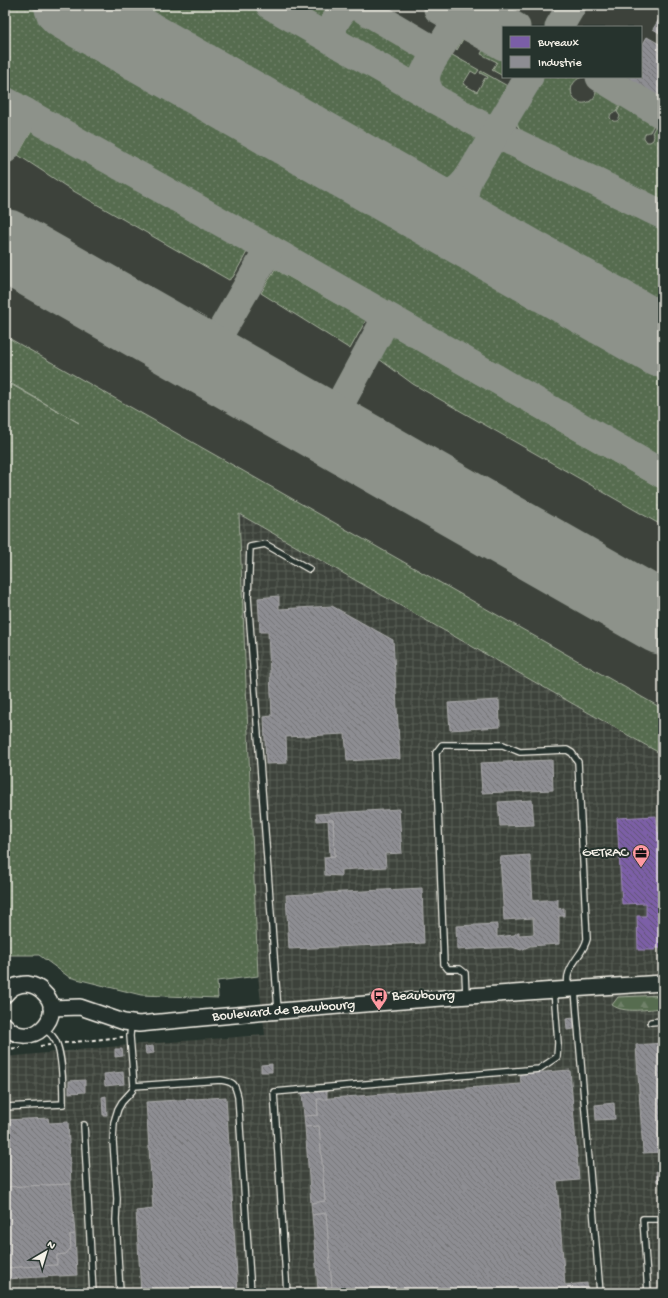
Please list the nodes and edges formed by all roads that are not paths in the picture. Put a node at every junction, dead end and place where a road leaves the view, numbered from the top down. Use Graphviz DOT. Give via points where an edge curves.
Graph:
graph roads {
  1 [pos="309,569"];
  2 [pos="663,983"];
  3 [pos="566,986"];
  4 [pos="5,995"];
  5 [pos="466,996"];
  6 [pos="51,1008"];
  7 [pos="278,1011"];
  8 [pos="663,1021"];
  9 [pos="650,1022"];
  10 [pos="131,1024"];
  11 [pos="5,1025"];
  12 [pos="43,1029"];
  13 [pos="134,1086"];
  14 [pos="5,1108"];
  15 [pos="84,1125"];
  16 [pos="663,1219"];
  17 [pos="93,1293"];
  18 [pos="120,1293"];
  19 [pos="251,1293"];
  20 [pos="287,1293"];
  21 [pos="600,1293"];
  22 [pos="648,1293"];
  1 -- 7 [label="lane" via="265,544 250,547 248,597"];
  2 -- 3 [label="main road, Boulevard de Beaubourg"];
  3 -- 5 [label="main road, Boulevard de Beaubourg"];
  3 -- 5 [label="lane" via="574,962 585,947 587,939 578,762 567,750 520,752 502,745 442,745 436,753 444,964 448,969 460,969 465,973"];
  3 -- 20 [label="lane" via="557,1057 539,1068 274,1092"];
  3 -- 21 [label="lane"];
  4 -- 6 [label="main road" via="14,987 30,984 45,993"];
  5 -- 7 [label="main road, Boulevard de Beaubourg"];
  6 -- 10 [label="main road, Boulevard de Beaubourg" via="80,1007"];
  6 -- 12 [label="main road" via="48,1023"];
  7 -- 10 [label="main road, Boulevard de Beaubourg"];
  8 -- 9 [label="lane"];
  10 -- 13 [label="lane"];
  11 -- 12 [label="main road" via="22,1035 30,1035"];
  12 -- 14 [label="lane" via="53,1036 58,1044 64,1104"];
  13 -- 18 [label="lane" via="118,1109 114,1122"];
  13 -- 19 [label="lane" via="221,1080 233,1083 236,1088"];
  15 -- 17 [label="lane"];
  16 -- 22 [label="lane" via="643,1219"];
}
